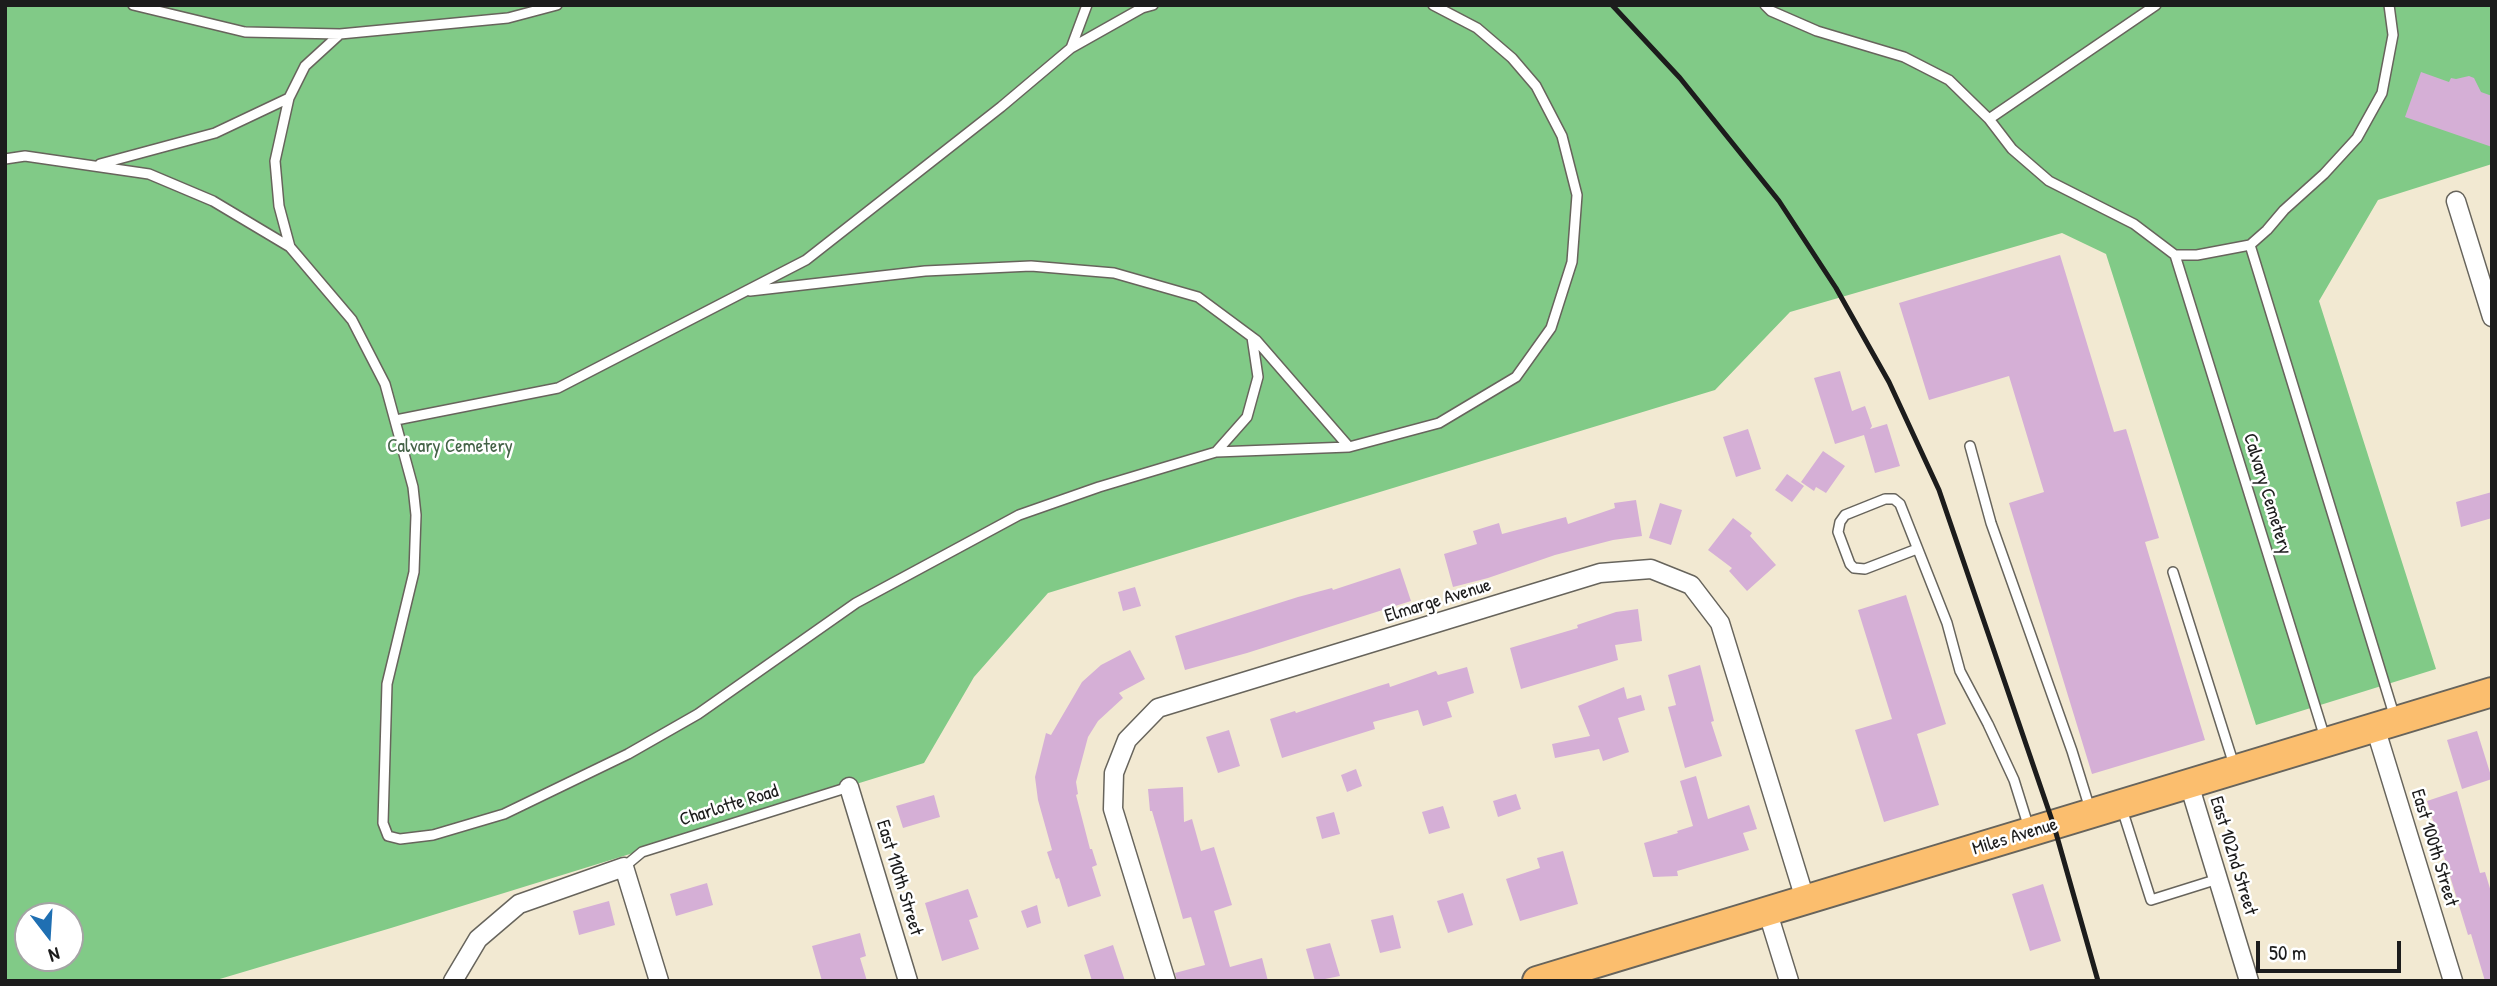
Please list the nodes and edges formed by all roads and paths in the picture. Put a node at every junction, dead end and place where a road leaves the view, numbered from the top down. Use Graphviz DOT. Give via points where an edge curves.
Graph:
graph roads {
  1 [pos="133,5"];
  2 [pos="557,5"];
  3 [pos="1087,5"];
  4 [pos="1153,5"];
  5 [pos="1433,5"];
  6 [pos="1765,5"];
  7 [pos="2156,5"];
  8 [pos="2389,5"];
  9 [pos="340,34"];
  10 [pos="1071,48"];
  11 [pos="289,98"];
  12 [pos="1989,120"];
  13 [pos="5,159"];
  14 [pos="95,166"];
  15 [pos="2456,201"];
  16 [pos="2250,245"];
  17 [pos="290,247"];
  18 [pos="2175,255"];
  19 [pos="743,292"];
  20 [pos="2492,317"];
  21 [pos="1252,337"];
  22 [pos="396,420"];
  23 [pos="1970,446"];
  24 [pos="1349,447"];
  25 [pos="1216,452"];
  26 [pos="1917,549"];
  27 [pos="2174,572"];
  28 [pos="2492,692"];
  29 [pos="2386,724"];
  30 [pos="2326,742"];
  31 [pos="2235,770"];
  32 [pos="2189,784"];
  33 [pos="849,787"];
  34 [pos="2120,805"];
  35 [pos="2092,814"];
  36 [pos="2030,833"];
  37 [pos="624,867"];
  38 [pos="2218,879"];
  39 [pos="1805,899"];
  40 [pos="1767,910"];
  41 [pos="453,981"];
  42 [pos="659,981"];
  43 [pos="908,981"];
  44 [pos="1166,981"];
  45 [pos="1537,981"];
  46 [pos="1789,981"];
  47 [pos="2249,981"];
  48 [pos="2453,981"];
  1 -- 9 [label="lane" via="245,32"];
  2 -- 9 [label="lane" via="508,18"];
  3 -- 10 [label="lane"];
  4 -- 10 [label="lane"];
  5 -- 24 [label="lane" via="1477,28 1536,86 1562,135 1577,195 1572,262 1551,328 1516,377 1439,423"];
  6 -- 12 [label="lane" via="1817,31 1904,57 1949,80"];
  7 -- 12 [label="lane"];
  8 -- 16 [label="lane" via="2393,35 2382,93 2357,138"];
  9 -- 11 [label="lane" via="305,66"];
  10 -- 19 [label="lane" via="806,260"];
  11 -- 14 [label="lane" via="215,133"];
  11 -- 17 [label="lane" via="275,161 279,206"];
  12 -- 18 [label="lane" via="2012,149 2049,181 2134,224"];
  13 -- 14 [label="lane" via="25,156"];
  14 -- 17 [label="lane" via="149,174 213,201"];
  15 -- 20 [label="street"];
  16 -- 18 [label="lane" via="2197,256"];
  16 -- 29 [label="lane"];
  17 -- 22 [label="lane" via="352,320 385,384"];
  18 -- 30 [label="lane, Calvary Cemetery"];
  19 -- 21 [label="lane" via="925,271 1031,266 1100,271 1198,297"];
  19 -- 22 [label="lane" via="558,387"];
  21 -- 24 [label="lane"];
  21 -- 25 [label="lane" via="1258,377 1247,417"];
  22 -- 25 [label="lane" via="416,515 414,572 387,684 383,822 388,836 400,839 433,835 504,814 628,754 698,714 856,603 1019,515"];
  23 -- 35 [label="lane"];
  24 -- 25 [label="lane"];
  26 -- 26 [label="lane" via="1894,499 1845,515 1840,522 1838,532 1854,568 1865,569"];
  26 -- 36 [label="lane" via="1947,624 1959,671 2014,780"];
  27 -- 31 [label="lane"];
  28 -- 29 [label="main road, Miles Avenue"];
  29 -- 30 [label="main road, Miles Avenue"];
  29 -- 48 [label="street, East 100th Street"];
  30 -- 31 [label="main road, Miles Avenue"];
  31 -- 32 [label="main road, Miles Avenue"];
  32 -- 34 [label="main road, Miles Avenue"];
  32 -- 38 [label="street, East 102nd Street"];
  33 -- 37 [label="lane, Charlotte Road" via="642,852"];
  33 -- 43 [label="street, East 110th Street"];
  34 -- 35 [label="main road, Miles Avenue"];
  34 -- 38 [label="lane" via="2151,900"];
  35 -- 36 [label="main road, Miles Avenue"];
  36 -- 39 [label="main road, Miles Avenue"];
  37 -- 41 [label="street" via="519,904 478,939"];
  37 -- 42 [label="street"];
  38 -- 47 [label="street, East 102nd Street"];
  39 -- 40 [label="main road, Miles Avenue"];
  39 -- 44 [label="street, Elmarge Avenue" via="1720,623 1691,586 1661,573 1651,569 1600,573 1158,708 1127,740 1114,774 1113,808"];
  40 -- 45 [label="main road, Miles Avenue"];
  40 -- 46 [label="street"];
}
